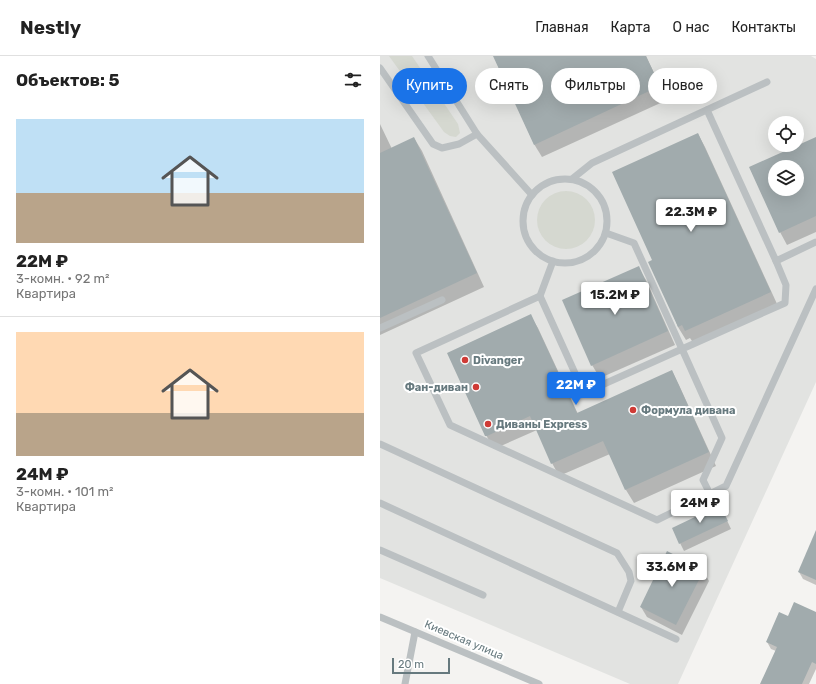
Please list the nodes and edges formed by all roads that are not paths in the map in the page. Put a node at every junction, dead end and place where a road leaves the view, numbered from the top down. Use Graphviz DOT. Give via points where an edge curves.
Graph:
graph roads {
  1 [pos="428,56"];
  2 [pos="380,68"];
  3 [pos="767,82"];
  4 [pos="707,110"];
  5 [pos="477,134"];
  6 [pos="572,179"];
  7 [pos="532,195"];
  8 [pos="606,232"];
  9 [pos="816,242"];
  10 [pos="554,261"];
  11 [pos="776,261"];
  12 [pos="816,289"];
  13 [pos="540,296"];
  14 [pos="442,300"];
  15 [pos="380,328"];
  16 [pos="682,349"];
  17 [pos="380,444"];
  18 [pos="710,494"];
  19 [pos="380,503"];
  20 [pos="380,550"];
  21 [pos="483,595"];
  22 [pos="618,612"];
  23 [pos="380,617"];
  24 [pos="415,632"];
  25 [pos="676,640"];
  26 [pos="405,684"];
  27 [pos="539,684"];
  1 -- 5 [label="street"];
  2 -- 5 [label="street" via="433,144 442,148 459,144"];
  3 -- 4 [label="street"];
  4 -- 6 [label="street" via="592,163"];
  4 -- 11 [label="street"];
  5 -- 7 [label="street"];
  6 -- 7 [label="street" via="555,180 545,184"];
  6 -- 8 [label="street" via="587,184 602,200 608,222"];
  7 -- 10 [label="street" via="525,209 524,231 535,250 543,257"];
  8 -- 10 [label="street" via="601,242 586,258 575,262"];
  8 -- 16 [label="street" via="634,243"];
  9 -- 11 [label="street"];
  10 -- 13 [label="street"];
  11 -- 16 [label="street" via="786,285 784,303"];
  12 -- 18 [label="street" via="726,486"];
  13 -- 16 [label="street" via="584,393"];
  13 -- 18 [label="street" via="416,353 450,425 657,520"];
  14 -- 15 [label="street"];
  16 -- 18 [label="street" via="722,438 703,480"];
  17 -- 22 [label="street" via="617,553 629,572 631,581"];
  19 -- 22 [label="street"];
  20 -- 21 [label="street"];
  22 -- 25 [label="street"];
  23 -- 24 [label="street, Киевская улица"];
  24 -- 26 [label="street"];
  24 -- 27 [label="street, Киевская улица"];
}
